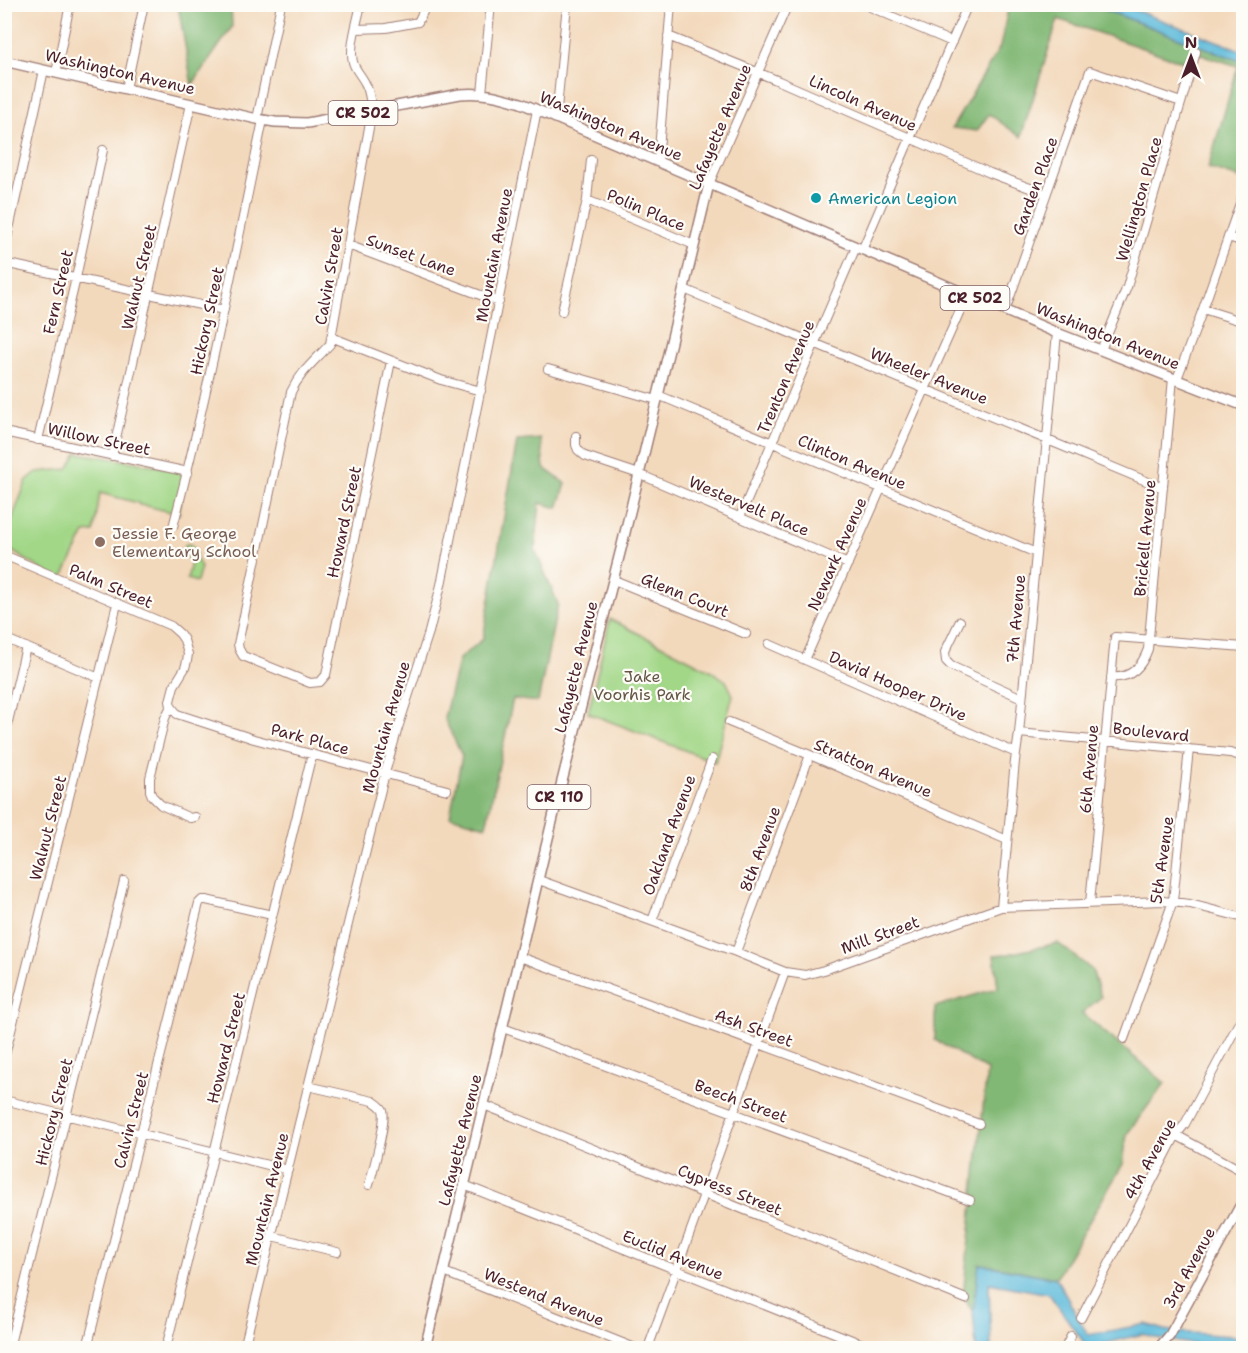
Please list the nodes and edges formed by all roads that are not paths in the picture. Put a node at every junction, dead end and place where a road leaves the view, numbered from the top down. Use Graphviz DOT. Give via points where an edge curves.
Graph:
graph roads {
  1 [pos="70,4"];
  2 [pos="144,4"];
  3 [pos="281,4"];
  4 [pos="361,4"];
  5 [pos="491,4"];
  6 [pos="567,4"];
  7 [pos="671,4"];
  8 [pos="788,4"];
  9 [pos="863,4"];
  10 [pos="968,4"];
  11 [pos="423,12"];
  12 [pos="356,30"];
  13 [pos="668,36"];
  14 [pos="952,42"];
  15 [pos="1196,52"];
  16 [pos="4,62"];
  17 [pos="44,70"];
  18 [pos="56,73"];
  19 [pos="758,73"];
  20 [pos="126,89"];
  21 [pos="482,93"];
  22 [pos="1181,102"];
  23 [pos="191,104"];
  24 [pos="537,110"];
  25 [pos="372,111"];
  26 [pos="556,119"];
  27 [pos="260,120"];
  28 [pos="911,139"];
  29 [pos="103,150"];
  30 [pos="591,160"];
  31 [pos="658,162"];
  32 [pos="709,184"];
  33 [pos="1244,192"];
  34 [pos="1046,194"];
  35 [pos="587,200"];
  36 [pos="1228,237"];
  37 [pos="1244,242"];
  38 [pos="348,246"];
  39 [pos="694,246"];
  40 [pos="859,249"];
  41 [pos="4,252"];
  42 [pos="4,262"];
  43 [pos="76,278"];
  44 [pos="684,289"];
  45 [pos="149,294"];
  46 [pos="967,294"];
  47 [pos="498,302"];
  48 [pos="1203,309"];
  49 [pos="224,310"];
  50 [pos="562,311"];
  51 [pos="1005,311"];
  52 [pos="1244,322"];
  53 [pos="1057,333"];
  54 [pos="331,337"];
  55 [pos="815,343"];
  56 [pos="1101,350"];
  57 [pos="391,361"];
  58 [pos="548,369"];
  59 [pos="1175,379"];
  60 [pos="926,389"];
  61 [pos="481,391"];
  62 [pos="658,397"];
  63 [pos="1244,405"];
  64 [pos="4,432"];
  65 [pos="576,436"];
  66 [pos="1047,439"];
  67 [pos="39,440"];
  68 [pos="772,443"];
  69 [pos="112,456"];
  70 [pos="188,472"];
  71 [pos="639,474"];
  72 [pos="1163,488"];
  73 [pos="882,489"];
  74 [pos="740,518"];
  75 [pos="173,527"];
  76 [pos="1036,553"];
  77 [pos="4,555"];
  78 [pos="848,564"];
  79 [pos="614,580"];
  80 [pos="117,603"];
  81 [pos="960,621"];
  82 [pos="746,634"];
  83 [pos="4,638"];
  84 [pos="1150,640"];
  85 [pos="769,644"];
  86 [pos="26,647"];
  87 [pos="1244,647"];
  88 [pos="805,660"];
  89 [pos="1111,677"];
  90 [pos="99,678"];
  91 [pos="315,683"];
  92 [pos="1022,698"];
  93 [pos="171,706"];
  94 [pos="729,722"];
  95 [pos="1019,733"];
  96 [pos="4,738"];
  97 [pos="1105,741"];
  98 [pos="1189,749"];
  99 [pos="1016,753"];
  100 [pos="312,754"];
  101 [pos="810,755"];
  102 [pos="1244,757"];
  103 [pos="712,759"];
  104 [pos="385,773"];
  105 [pos="447,790"];
  106 [pos="195,817"];
  107 [pos="1006,840"];
  108 [pos="539,880"];
  109 [pos="124,881"];
  110 [pos="1173,901"];
  111 [pos="1090,903"];
  112 [pos="1001,907"];
  113 [pos="272,915"];
  114 [pos="1244,918"];
  115 [pos="651,921"];
  116 [pos="736,952"];
  117 [pos="520,957"];
  118 [pos="785,972"];
  119 [pos="1244,1013"];
  120 [pos="503,1028"];
  121 [pos="1124,1039"];
  122 [pos="759,1044"];
  123 [pos="4,1059"];
  124 [pos="308,1086"];
  125 [pos="4,1100"];
  126 [pos="484,1105"];
  127 [pos="734,1113"];
  128 [pos="68,1115"];
  129 [pos="979,1124"];
  130 [pos="141,1134"];
  131 [pos="1176,1135"];
  132 [pos="215,1152"];
  133 [pos="288,1170"];
  134 [pos="1244,1172"];
  135 [pos="369,1185"];
  136 [pos="464,1185"];
  137 [pos="704,1194"];
  138 [pos="1244,1199"];
  139 [pos="970,1200"];
  140 [pos="272,1236"];
  141 [pos="337,1252"];
  142 [pos="676,1270"];
  143 [pos="444,1272"];
  144 [pos="966,1299"];
  145 [pos="1081,1318"];
  146 [pos="1071,1335"];
  147 [pos="9,1348"];
  148 [pos="87,1348"];
  149 [pos="166,1348"];
  150 [pos="244,1348"];
  151 [pos="426,1348"];
  152 [pos="635,1348"];
  153 [pos="648,1348"];
  154 [pos="872,1348"];
  155 [pos="1065,1348"];
  156 [pos="1159,1348"];
  1 -- 18 [label="street"];
  2 -- 20 [label="street"];
  3 -- 27 [label="street, Hickory Street"];
  4 -- 12 [label="street, Calvin Street"];
  5 -- 21 [label="street"];
  6 -- 26 [label="street"];
  7 -- 13 [label="street"];
  8 -- 19 [label="street, Lafayette Avenue"];
  9 -- 14 [label="street"];
  10 -- 14 [label="street, Trenton Avenue"];
  11 -- 12 [label="street" via="418,22"];
  12 -- 25 [label="street, Calvin Street" via="352,57 368,90"];
  13 -- 19 [label="street, Lincoln Avenue"];
  13 -- 31 [label="street"];
  14 -- 28 [label="street, Trenton Avenue"];
  15 -- 22 [label="street, Wellington Place"];
  16 -- 17 [label="main road, Washington Avenue / CR 502"];
  17 -- 18 [label="main road, Washington Avenue / CR 502"];
  17 -- 41 [label="street"];
  18 -- 20 [label="main road, Washington Avenue / CR 502"];
  19 -- 28 [label="street, Lincoln Avenue"];
  19 -- 32 [label="street, Lafayette Avenue"];
  20 -- 23 [label="main road, Washington Avenue / CR 502"];
  21 -- 24 [label="main road, Washington Avenue / CR 502"];
  21 -- 25 [label="main road, Washington Avenue / CR 502"];
  22 -- 34 [label="street, Garden Place" via="1090,71"];
  22 -- 56 [label="street, Wellington Place" via="1127,287"];
  23 -- 27 [label="main road, Washington Avenue / CR 502"];
  23 -- 45 [label="street, Walnut Street"];
  24 -- 26 [label="main road, Washington Avenue / CR 502"];
  24 -- 47 [label="street, Mountain Avenue"];
  25 -- 27 [label="main road, Washington Avenue / CR 502" via="307,123"];
  25 -- 38 [label="street, Calvin Street"];
  26 -- 31 [label="main road, Washington Avenue / CR 502"];
  27 -- 49 [label="street, Hickory Street"];
  28 -- 34 [label="street, Lincoln Avenue"];
  28 -- 40 [label="street, Trenton Avenue"];
  29 -- 43 [label="street, Fern Street"];
  30 -- 35 [label="street"];
  31 -- 32 [label="main road, Washington Avenue / CR 502"];
  32 -- 39 [label="main road, Lafayette Avenue / CR 110"];
  32 -- 40 [label="main road, Washington Avenue / CR 502"];
  33 -- 36 [label="street, Brickell Avenue"];
  34 -- 51 [label="street, Garden Place"];
  35 -- 39 [label="street, Polin Place"];
  35 -- 50 [label="street"];
  36 -- 37 [label="street"];
  36 -- 48 [label="street, Brickell Avenue"];
  38 -- 47 [label="street, Sunset Lane"];
  38 -- 54 [label="street, Calvin Street"];
  39 -- 44 [label="main road, Lafayette Avenue / CR 110"];
  40 -- 46 [label="main road, Washington Avenue / CR 502"];
  40 -- 55 [label="street, Trenton Avenue"];
  42 -- 43 [label="street"];
  43 -- 45 [label="street"];
  43 -- 67 [label="street, Fern Street"];
  44 -- 55 [label="street, Wheeler Avenue"];
  44 -- 62 [label="main road, Lafayette Avenue / CR 110"];
  45 -- 49 [label="street"];
  45 -- 69 [label="street, Walnut Street"];
  46 -- 51 [label="main road, Washington Avenue / CR 502"];
  46 -- 60 [label="street, Newark Avenue"];
  47 -- 61 [label="street, Mountain Avenue"];
  48 -- 52 [label="street"];
  48 -- 59 [label="street, Brickell Avenue"];
  49 -- 70 [label="street, Hickory Street"];
  51 -- 53 [label="main road, Washington Avenue / CR 502"];
  53 -- 56 [label="main road, Washington Avenue / CR 502"];
  53 -- 66 [label="street, 7th Avenue"];
  54 -- 57 [label="street"];
  54 -- 91 [label="street, Calvin Street" via="330,344 301,373 291,392 238,647 243,656"];
  55 -- 60 [label="street, Wheeler Avenue"];
  55 -- 68 [label="street, Trenton Avenue"];
  56 -- 59 [label="main road, Washington Avenue / CR 502"];
  57 -- 61 [label="street"];
  57 -- 91 [label="street, Howard Street" via="326,675"];
  58 -- 62 [label="street, Clinton Avenue"];
  59 -- 63 [label="main road, Washington Avenue / CR 502"];
  59 -- 72 [label="street, Brickell Avenue"];
  60 -- 66 [label="street, Wheeler Avenue"];
  60 -- 73 [label="street, Newark Avenue"];
  61 -- 104 [label="street, Mountain Avenue" via="438,601"];
  62 -- 68 [label="street, Clinton Avenue"];
  62 -- 71 [label="main road, Lafayette Avenue / CR 110"];
  64 -- 67 [label="street, Willow Street"];
  65 -- 71 [label="street, Westervelt Place" via="578,450 585,456"];
  66 -- 72 [label="street, Wheeler Avenue"];
  66 -- 76 [label="street, 7th Avenue"];
  67 -- 69 [label="street, Willow Street"];
  68 -- 73 [label="street, Clinton Avenue"];
  68 -- 74 [label="street, Trenton Avenue"];
  69 -- 70 [label="street, Willow Street"];
  70 -- 75 [label="street, Hickory Street"];
  71 -- 74 [label="street, Westervelt Place"];
  71 -- 79 [label="main road, Lafayette Avenue / CR 110"];
  72 -- 84 [label="street, Brickell Avenue"];
  73 -- 76 [label="street, Clinton Avenue"];
  73 -- 78 [label="street, Newark Avenue"];
  74 -- 78 [label="street, Westervelt Place"];
  76 -- 92 [label="street, 7th Avenue"];
  77 -- 80 [label="street, Palm Street"];
  78 -- 88 [label="street, Newark Avenue"];
  79 -- 82 [label="street, Glenn Court"];
  79 -- 108 [label="main road, Lafayette Avenue / CR 110"];
  80 -- 90 [label="street, Walnut Street"];
  80 -- 93 [label="street, Palm Street" via="174,629 184,640 187,659 174,686"];
  81 -- 92 [label="street" via="945,652 949,664"];
  83 -- 86 [label="street"];
  84 -- 87 [label="street"];
  84 -- 89 [label="street, Brickell Avenue" via="1136,671"];
  84 -- 89 [label="street, 6th Avenue" via="1115,637"];
  85 -- 88 [label="street, David Hooper Drive"];
  86 -- 90 [label="street"];
  86 -- 96 [label="street"];
  88 -- 99 [label="street, David Hooper Drive"];
  89 -- 97 [label="street, 6th Avenue"];
  90 -- 123 [label="street, Walnut Street"];
  92 -- 95 [label="street, 7th Avenue"];
  93 -- 100 [label="street, Park Place" via="177,714"];
  93 -- 106 [label="street" via="150,778 150,791 161,805"];
  94 -- 101 [label="street, Stratton Avenue"];
  95 -- 97 [label="street, Boulevard"];
  95 -- 99 [label="street, 7th Avenue"];
  97 -- 98 [label="street, Boulevard"];
  97 -- 111 [label="street, 6th Avenue"];
  98 -- 102 [label="street, Boulevard"];
  98 -- 110 [label="street, 5th Avenue"];
  99 -- 107 [label="street, 7th Avenue"];
  100 -- 104 [label="street, Park Place"];
  100 -- 113 [label="street, Howard Street"];
  101 -- 107 [label="street, Stratton Avenue"];
  101 -- 116 [label="street, 8th Avenue"];
  103 -- 115 [label="street, Oakland Avenue"];
  104 -- 105 [label="street, Park Place"];
  104 -- 124 [label="street, Mountain Avenue"];
  107 -- 112 [label="street, 7th Avenue"];
  108 -- 115 [label="street, Mill Street"];
  108 -- 117 [label="main road, Lafayette Avenue / CR 110"];
  109 -- 128 [label="street, Hickory Street"];
  110 -- 111 [label="street, Mill Street"];
  110 -- 114 [label="street, Mill Street"];
  110 -- 121 [label="street, 5th Avenue"];
  111 -- 112 [label="street, Mill Street"];
  112 -- 118 [label="street, Mill Street" via="812,974"];
  113 -- 130 [label="street, Calvin Street" via="206,900 199,903"];
  113 -- 132 [label="street, Howard Street"];
  115 -- 116 [label="street, Mill Street"];
  116 -- 118 [label="street, Mill Street"];
  117 -- 120 [label="main road, Lafayette Avenue / CR 110"];
  117 -- 122 [label="street, Ash Street"];
  118 -- 122 [label="street"];
  119 -- 131 [label="street, 4th Avenue"];
  120 -- 126 [label="main road, Lafayette Avenue / CR 110"];
  120 -- 127 [label="street, Beech Street"];
  122 -- 127 [label="street"];
  122 -- 129 [label="street, Ash Street"];
  124 -- 133 [label="street, Mountain Avenue"];
  124 -- 135 [label="street" via="373,1101 383,1110"];
  125 -- 128 [label="street"];
  126 -- 136 [label="main road, Lafayette Avenue / CR 110"];
  126 -- 137 [label="street, Cypress Street"];
  127 -- 137 [label="street"];
  127 -- 139 [label="street, Beech Street"];
  128 -- 130 [label="street"];
  128 -- 147 [label="street, Hickory Street"];
  130 -- 132 [label="street"];
  130 -- 148 [label="street, Calvin Street"];
  131 -- 134 [label="street"];
  131 -- 145 [label="street, 4th Avenue"];
  132 -- 133 [label="street"];
  132 -- 149 [label="street, Howard Street"];
  133 -- 140 [label="street, Mountain Avenue"];
  136 -- 142 [label="street, Euclid Avenue"];
  136 -- 143 [label="main road, Lafayette Avenue / CR 110"];
  137 -- 142 [label="street"];
  137 -- 144 [label="street, Cypress Street"];
  138 -- 156 [label="main road, 3rd Avenue"];
  140 -- 141 [label="street"];
  140 -- 150 [label="street, Mountain Avenue"];
  142 -- 153 [label="street"];
  142 -- 154 [label="street, Euclid Avenue"];
  143 -- 151 [label="main road, Lafayette Avenue / CR 110"];
  143 -- 152 [label="street, Westend Avenue"];
  146 -- 155 [label="street"];
}
